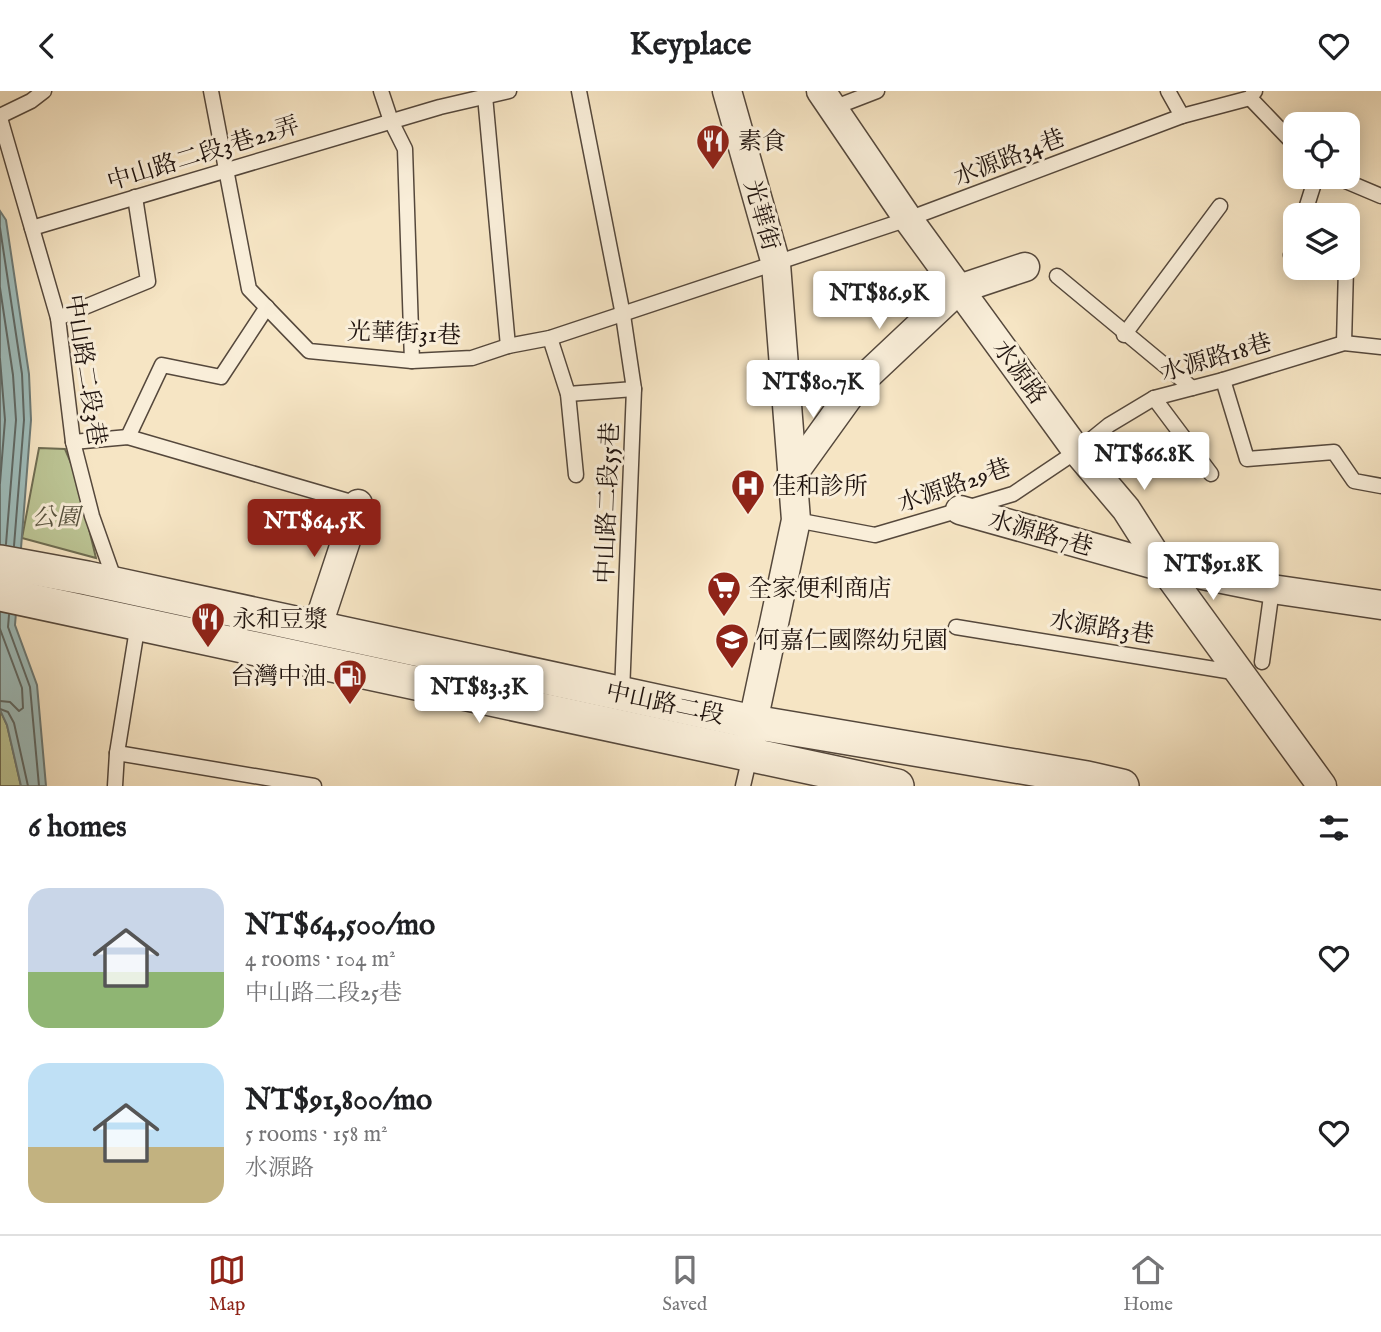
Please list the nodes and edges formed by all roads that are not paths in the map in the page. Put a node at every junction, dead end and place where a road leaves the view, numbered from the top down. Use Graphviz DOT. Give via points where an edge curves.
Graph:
graph roads {
  1 [pos="44,91"];
  2 [pos="211,91"];
  3 [pos="381,91"];
  4 [pos="509,91"];
  5 [pos="579,91"];
  6 [pos="727,91"];
  7 [pos="877,91"];
  8 [pos="1168,91"];
  9 [pos="1252,94"];
  10 [pos="485,96"];
  11 [pos="827,100"];
  12 [pos="1182,116"];
  13 [pos="0,117"];
  14 [pos="391,121"];
  15 [pos="1283,131"];
  16 [pos="226,169"];
  17 [pos="1360,187"];
  18 [pos="1381,196"];
  19 [pos="135,197"];
  20 [pos="1220,206"];
  21 [pos="908,219"];
  22 [pos="32,228"];
  23 [pos="776,264"];
  24 [pos="1025,267"];
  25 [pos="1057,276"];
  26 [pos="1346,280"];
  27 [pos="960,289"];
  28 [pos="267,307"];
  29 [pos="623,315"];
  30 [pos="58,318"];
  31 [pos="1125,334"];
  32 [pos="550,338"];
  33 [pos="1344,343"];
  34 [pos="508,346"];
  35 [pos="1381,347"];
  36 [pos="412,361"];
  37 [pos="1223,380"];
  38 [pos="1192,388"];
  39 [pos="634,389"];
  40 [pos="568,394"];
  41 [pos="1154,398"];
  42 [pos="128,437"];
  43 [pos="73,442"];
  44 [pos="1077,451"];
  45 [pos="793,474"];
  46 [pos="1211,474"];
  47 [pos="576,475"];
  48 [pos="1381,486"];
  49 [pos="358,504"];
  50 [pos="960,510"];
  51 [pos="796,520"];
  52 [pos="0,562"];
  53 [pos="1163,567"];
  54 [pos="102,582"];
  55 [pos="1272,589"];
  56 [pos="0,594"];
  57 [pos="1381,605"];
  58 [pos="139,625"];
  59 [pos="956,627"];
  60 [pos="317,628"];
  61 [pos="1251,667"];
  62 [pos="622,694"];
  63 [pos="753,722"];
  64 [pos="117,753"];
  65 [pos="746,771"];
  66 [pos="115,786"];
  67 [pos="314,786"];
  68 [pos="897,786"];
  69 [pos="1122,786"];
  70 [pos="1322,786"];
  1 -- 13 [label="lane"];
  2 -- 16 [label="lane, 光華街31巷"];
  3 -- 14 [label="lane"];
  4 -- 10 [label="lane, 中山路二段3巷22弄"];
  5 -- 29 [label="lane, 中山路二段55巷"];
  6 -- 23 [label="street, 光華街"];
  7 -- 11 [label="lane"];
  8 -- 12 [label="lane"];
  9 -- 12 [label="lane, 水源路34巷"];
  9 -- 15 [label="lane"];
  10 -- 14 [label="lane, 中山路二段3巷22弄"];
  10 -- 34 [label="lane"];
  11 -- 21 [label="street, 水源路"];
  12 -- 21 [label="lane, 水源路34巷"];
  13 -- 22 [label="lane, 中山路二段3巷"];
  14 -- 16 [label="lane, 中山路二段3巷22弄"];
  14 -- 36 [label="lane" via="405,149"];
  16 -- 19 [label="lane, 中山路二段3巷22弄"];
  16 -- 28 [label="lane, 光華街31巷" via="249,289"];
  17 -- 18 [label="lane"];
  19 -- 22 [label="lane, 中山路二段3巷22弄"];
  19 -- 30 [label="lane" via="148,281"];
  20 -- 31 [label="lane"];
  21 -- 23 [label="lane, 水源路34巷"];
  21 -- 27 [label="street, 水源路"];
  22 -- 30 [label="lane, 中山路二段3巷"];
  23 -- 29 [label="lane, 光華街31巷"];
  23 -- 45 [label="street, 光華街"];
  24 -- 27 [label="street"];
  25 -- 31 [label="lane"];
  26 -- 33 [label="lane"];
  27 -- 44 [label="street, 水源路"];
  27 -- 45 [label="street" via="857,385"];
  28 -- 36 [label="lane, 光華街31巷" via="309,351"];
  28 -- 42 [label="lane" via="220,377 162,365"];
  29 -- 32 [label="lane, 光華街31巷"];
  29 -- 39 [label="lane, 中山路二段55巷"];
  30 -- 43 [label="lane, 中山路二段3巷"];
  31 -- 38 [label="lane"];
  32 -- 34 [label="lane, 光華街31巷"];
  32 -- 40 [label="lane"];
  33 -- 35 [label="lane, 水源路18巷"];
  33 -- 37 [label="lane, 水源路18巷"];
  34 -- 36 [label="lane, 光華街31巷" via="471,358"];
  37 -- 38 [label="lane, 水源路18巷"];
  37 -- 48 [label="lane" via="1247,459 1334,452 1354,481"];
  38 -- 41 [label="lane, 水源路18巷"];
  39 -- 40 [label="lane"];
  39 -- 62 [label="lane, 中山路二段55巷"];
  40 -- 47 [label="lane"];
  41 -- 44 [label="lane, 水源路18巷"];
  41 -- 46 [label="lane"];
  42 -- 43 [label="lane"];
  42 -- 49 [label="lane"];
  43 -- 54 [label="lane, 中山路二段3巷" via="92,516"];
  44 -- 50 [label="lane, 水源路29巷" via="1013,494"];
  44 -- 53 [label="street, 水源路" via="1126,509"];
  45 -- 51 [label="street, 光華街"];
  49 -- 60 [label="street"];
  50 -- 51 [label="lane, 水源路29巷" via="875,535"];
  50 -- 53 [label="street, 水源路7巷"];
  51 -- 63 [label="street, 光華街"];
  52 -- 54 [label="street, 中山路二段"];
  53 -- 55 [label="street, 水源路7巷"];
  53 -- 61 [label="street, 水源路"];
  54 -- 58 [label="lane, 中山路二段3巷"];
  54 -- 60 [label="street, 中山路二段"];
  55 -- 57 [label="street, 水源路7巷"];
  55 -- 61 [label="lane"];
  56 -- 58 [label="street, 中山路二段"];
  58 -- 64 [label="lane"];
  58 -- 65 [label="street, 中山路二段"];
  59 -- 61 [label="lane, 水源路3巷"];
  60 -- 62 [label="street, 中山路二段"];
  61 -- 70 [label="street, 水源路"];
  62 -- 63 [label="street, 中山路二段"];
  63 -- 65 [label="street, 光華街"];
  63 -- 69 [label="street, 中山路二段"];
  64 -- 66 [label="lane"];
  64 -- 67 [label="lane"];
  65 -- 68 [label="street, 中山路二段"];
}
